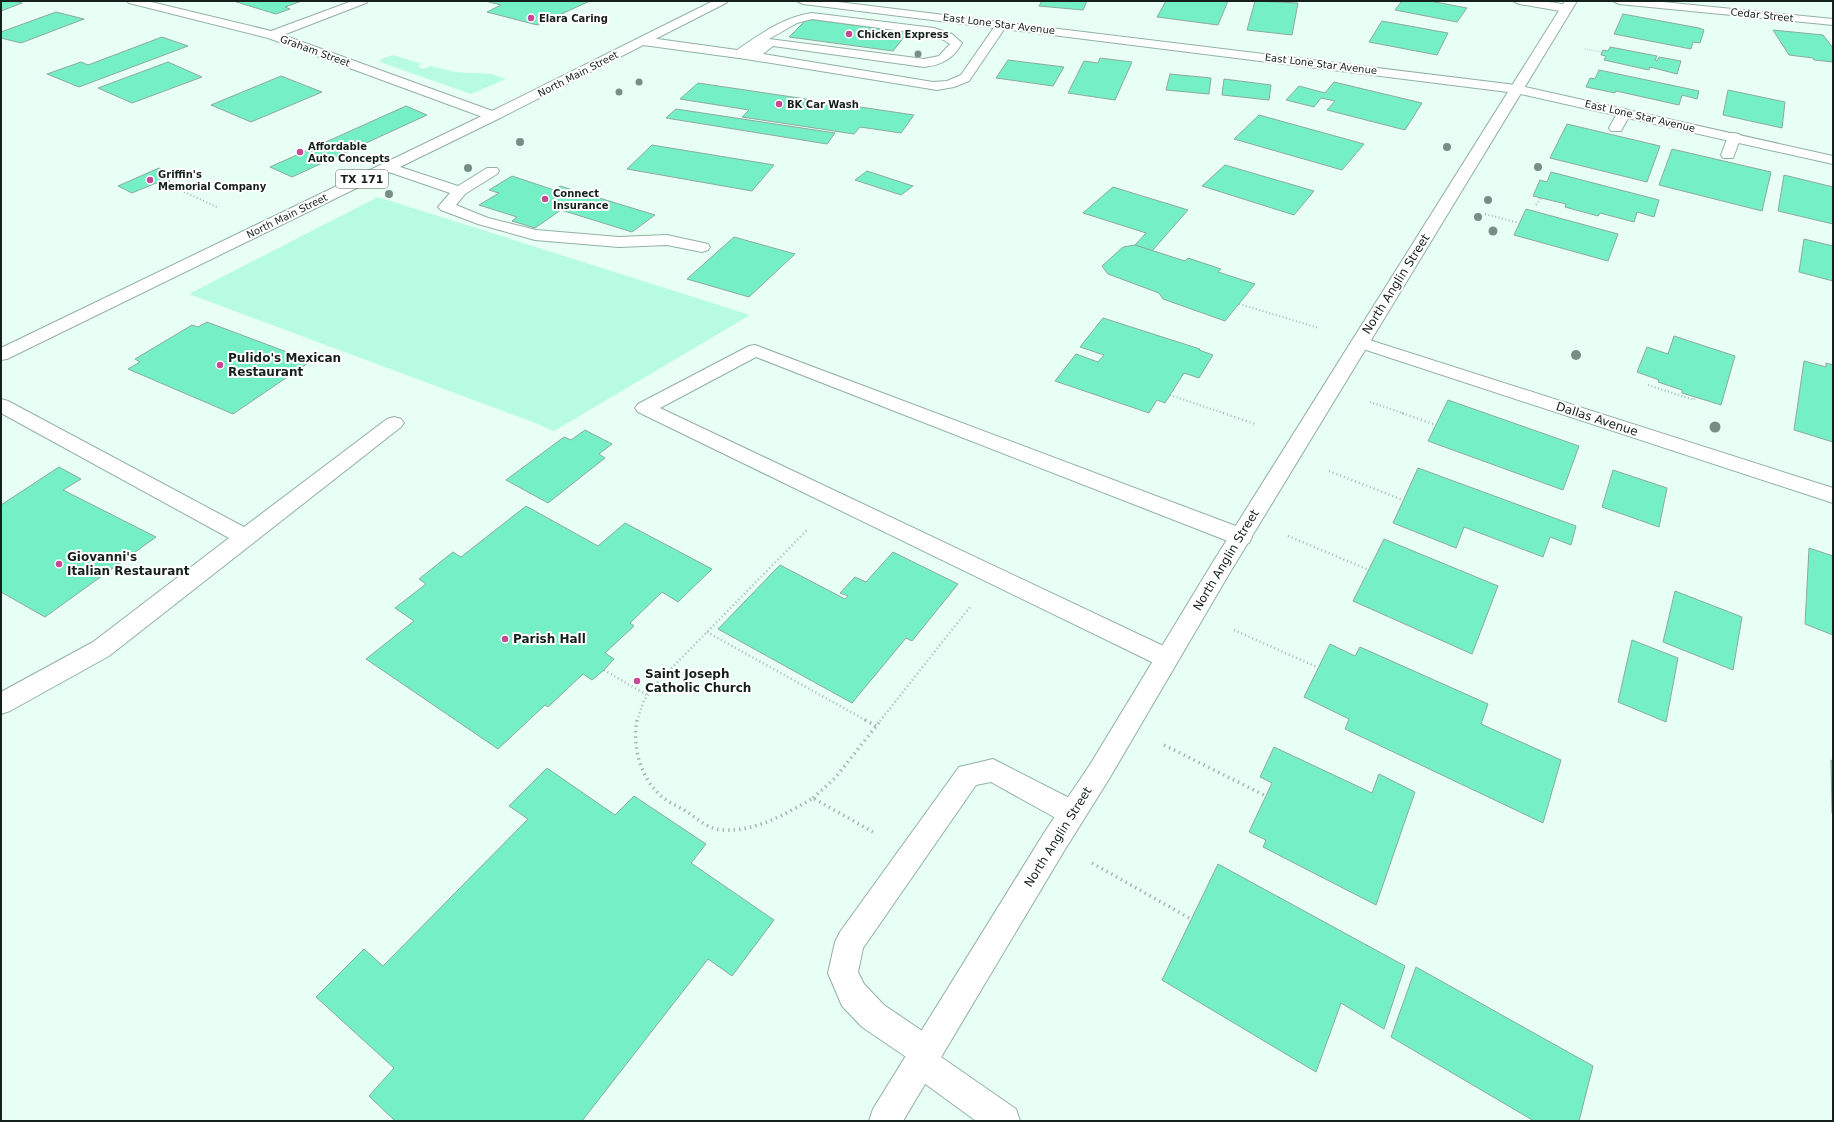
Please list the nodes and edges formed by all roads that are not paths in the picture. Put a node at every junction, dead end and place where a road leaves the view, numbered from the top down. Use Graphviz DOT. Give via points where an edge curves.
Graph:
graph roads {
  1 [pos="133,1"];
  2 [pos="362,1"];
  3 [pos="722,1"];
  4 [pos="803,1"];
  5 [pos="1519,1"];
  6 [pos="1619,1"];
  7 [pos="1568,5"];
  8 [pos="1833,22"];
  9 [pos="1001,25"];
  10 [pos="272,35"];
  11 [pos="643,41"];
  12 [pos="745,56"];
  13 [pos="1516,89"];
  14 [pos="1624,113"];
  15 [pos="493,116"];
  16 [pos="1616,128"];
  17 [pos="1734,137"];
  18 [pos="1728,155"];
  19 [pos="1833,160"];
  20 [pos="388,166"];
  21 [pos="492,172"];
  22 [pos="460,191"];
  23 [pos="702,247"];
  24 [pos="1360,342"];
  25 [pos="1,355"];
  26 [pos="1,405"];
  27 [pos="394,423"];
  28 [pos="1833,496"];
  29 [pos="1246,529"];
  30 [pos="245,537"];
  31 [pos="1166,658"];
  32 [pos="1,704"];
  33 [pos="1072,813"];
  34 [pos="923,1057"];
  35 [pos="885,1121"];
  36 [pos="1004,1121"];
  1 -- 10 [label="street, Graham Street"];
  2 -- 10 [label="street"];
  3 -- 11 [label="street, North Main Street / TX 171"];
  4 -- 9 [label="street, East Lone Star Avenue"];
  5 -- 7 [label="street"];
  6 -- 8 [label="street, Cedar Street"];
  7 -- 13 [label="street, North Anglin Street"];
  9 -- 12 [label="street" via="965,78 946,86"];
  9 -- 13 [label="street, East Lone Star Avenue"];
  10 -- 15 [label="street, Graham Street"];
  11 -- 12 [label="street" via="707,48"];
  11 -- 15 [label="street, North Main Street / TX 171"];
  12 -- 12 [label="street" via="771,42 924,63 946,58 956,44 934,32 812,16 801,17 761,40"];
  13 -- 14 [label="street, East Lone Star Avenue"];
  13 -- 24 [label="street, North Anglin Street"];
  14 -- 16 [label="street"];
  14 -- 17 [label="street, East Lone Star Avenue"];
  15 -- 20 [label="street, North Main Street / TX 171"];
  17 -- 18 [label="street"];
  17 -- 19 [label="street, East Lone Star Avenue"];
  20 -- 22 [label="street"];
  20 -- 25 [label="street, North Main Street / TX 171"];
  21 -- 22 [label="street"];
  22 -- 23 [label="street" via="446,207 483,221 535,235 619,242 667,240"];
  24 -- 28 [label="street, Dallas Avenue"];
  24 -- 29 [label="street, North Anglin Street"];
  26 -- 30 [label="street"];
  27 -- 30 [label="street"];
  29 -- 31 [label="street, North Anglin Street"];
  29 -- 31 [label="street" via="755,350 645,408"];
  30 -- 32 [label="street" via="101,649"];
  31 -- 33 [label="street, North Anglin Street"];
  33 -- 34 [label="street, North Anglin Street"];
  33 -- 34 [label="street" via="993,770 968,775 850,942 843,973 853,995 873,1016"];
  34 -- 35 [label="street, North Anglin Street"];
  34 -- 36 [label="street"];
}
